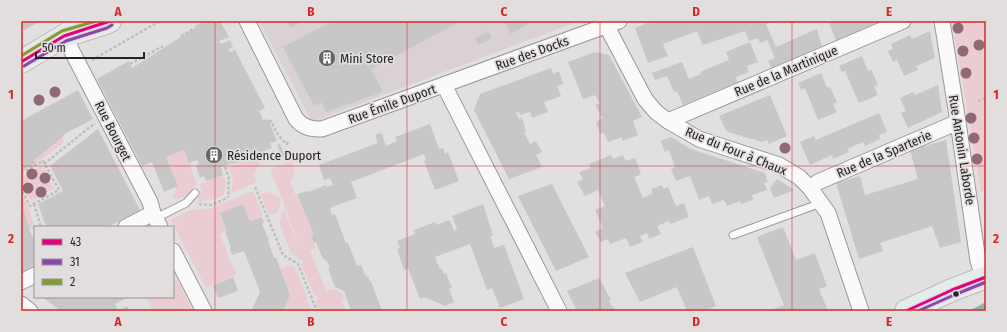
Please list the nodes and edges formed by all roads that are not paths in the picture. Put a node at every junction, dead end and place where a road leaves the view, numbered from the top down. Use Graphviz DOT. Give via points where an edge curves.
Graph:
graph roads {
  1 [pos="84,21"];
  2 [pos="110,21"];
  3 [pos="247,21"];
  4 [pos="904,21"];
  5 [pos="942,21"];
  6 [pos="610,22"];
  7 [pos="64,36"];
  8 [pos="21,62"];
  9 [pos="444,85"];
  10 [pos="668,121"];
  11 [pos="958,122"];
  12 [pos="810,188"];
  13 [pos="195,194"];
  14 [pos="821,203"];
  15 [pos="156,219"];
  16 [pos="130,226"];
  17 [pos="733,235"];
  18 [pos="174,253"];
  19 [pos="34,276"];
  20 [pos="985,277"];
  21 [pos="21,282"];
  22 [pos="21,304"];
  23 [pos="30,311"];
  24 [pos="204,311"];
  25 [pos="559,311"];
  26 [pos="861,311"];
  27 [pos="906,311"];
  1 -- 7 [label="main road"];
  2 -- 7 [label="main road"];
  3 -- 9 [label="street, Rue Émile Duport" via="296,119 306,127 322,129"];
  4 -- 10 [label="street, Rue de la Martinique"];
  5 -- 11 [label="street, Rue Antonin Laborde"];
  6 -- 9 [label="street, Rue des Docks"];
  6 -- 10 [label="street, Rue du Four à Chaux" via="645,99"];
  7 -- 8 [label="main road"];
  7 -- 15 [label="street, Rue Bourget" via="150,202"];
  9 -- 25 [label="street, Rue Émile Duport"];
  10 -- 12 [label="street, Rue du Four à Chaux" via="699,139 779,166 799,177"];
  11 -- 12 [label="street, Rue de la Sparterie" via="818,182"];
  11 -- 20 [label="street, Rue Antonin Laborde" via="978,262"];
  12 -- 14 [label="street, Rue du Four à Chaux"];
  13 -- 15 [label="lane" via="186,203"];
  14 -- 17 [label="lane"];
  14 -- 26 [label="street, Rue du Four à Chaux" via="828,213"];
  15 -- 16 [label="street"];
  18 -- 24 [label="street"];
  19 -- 21 [label="street"];
  20 -- 27 [label="main road"];
  22 -- 23 [label="street"];
}
